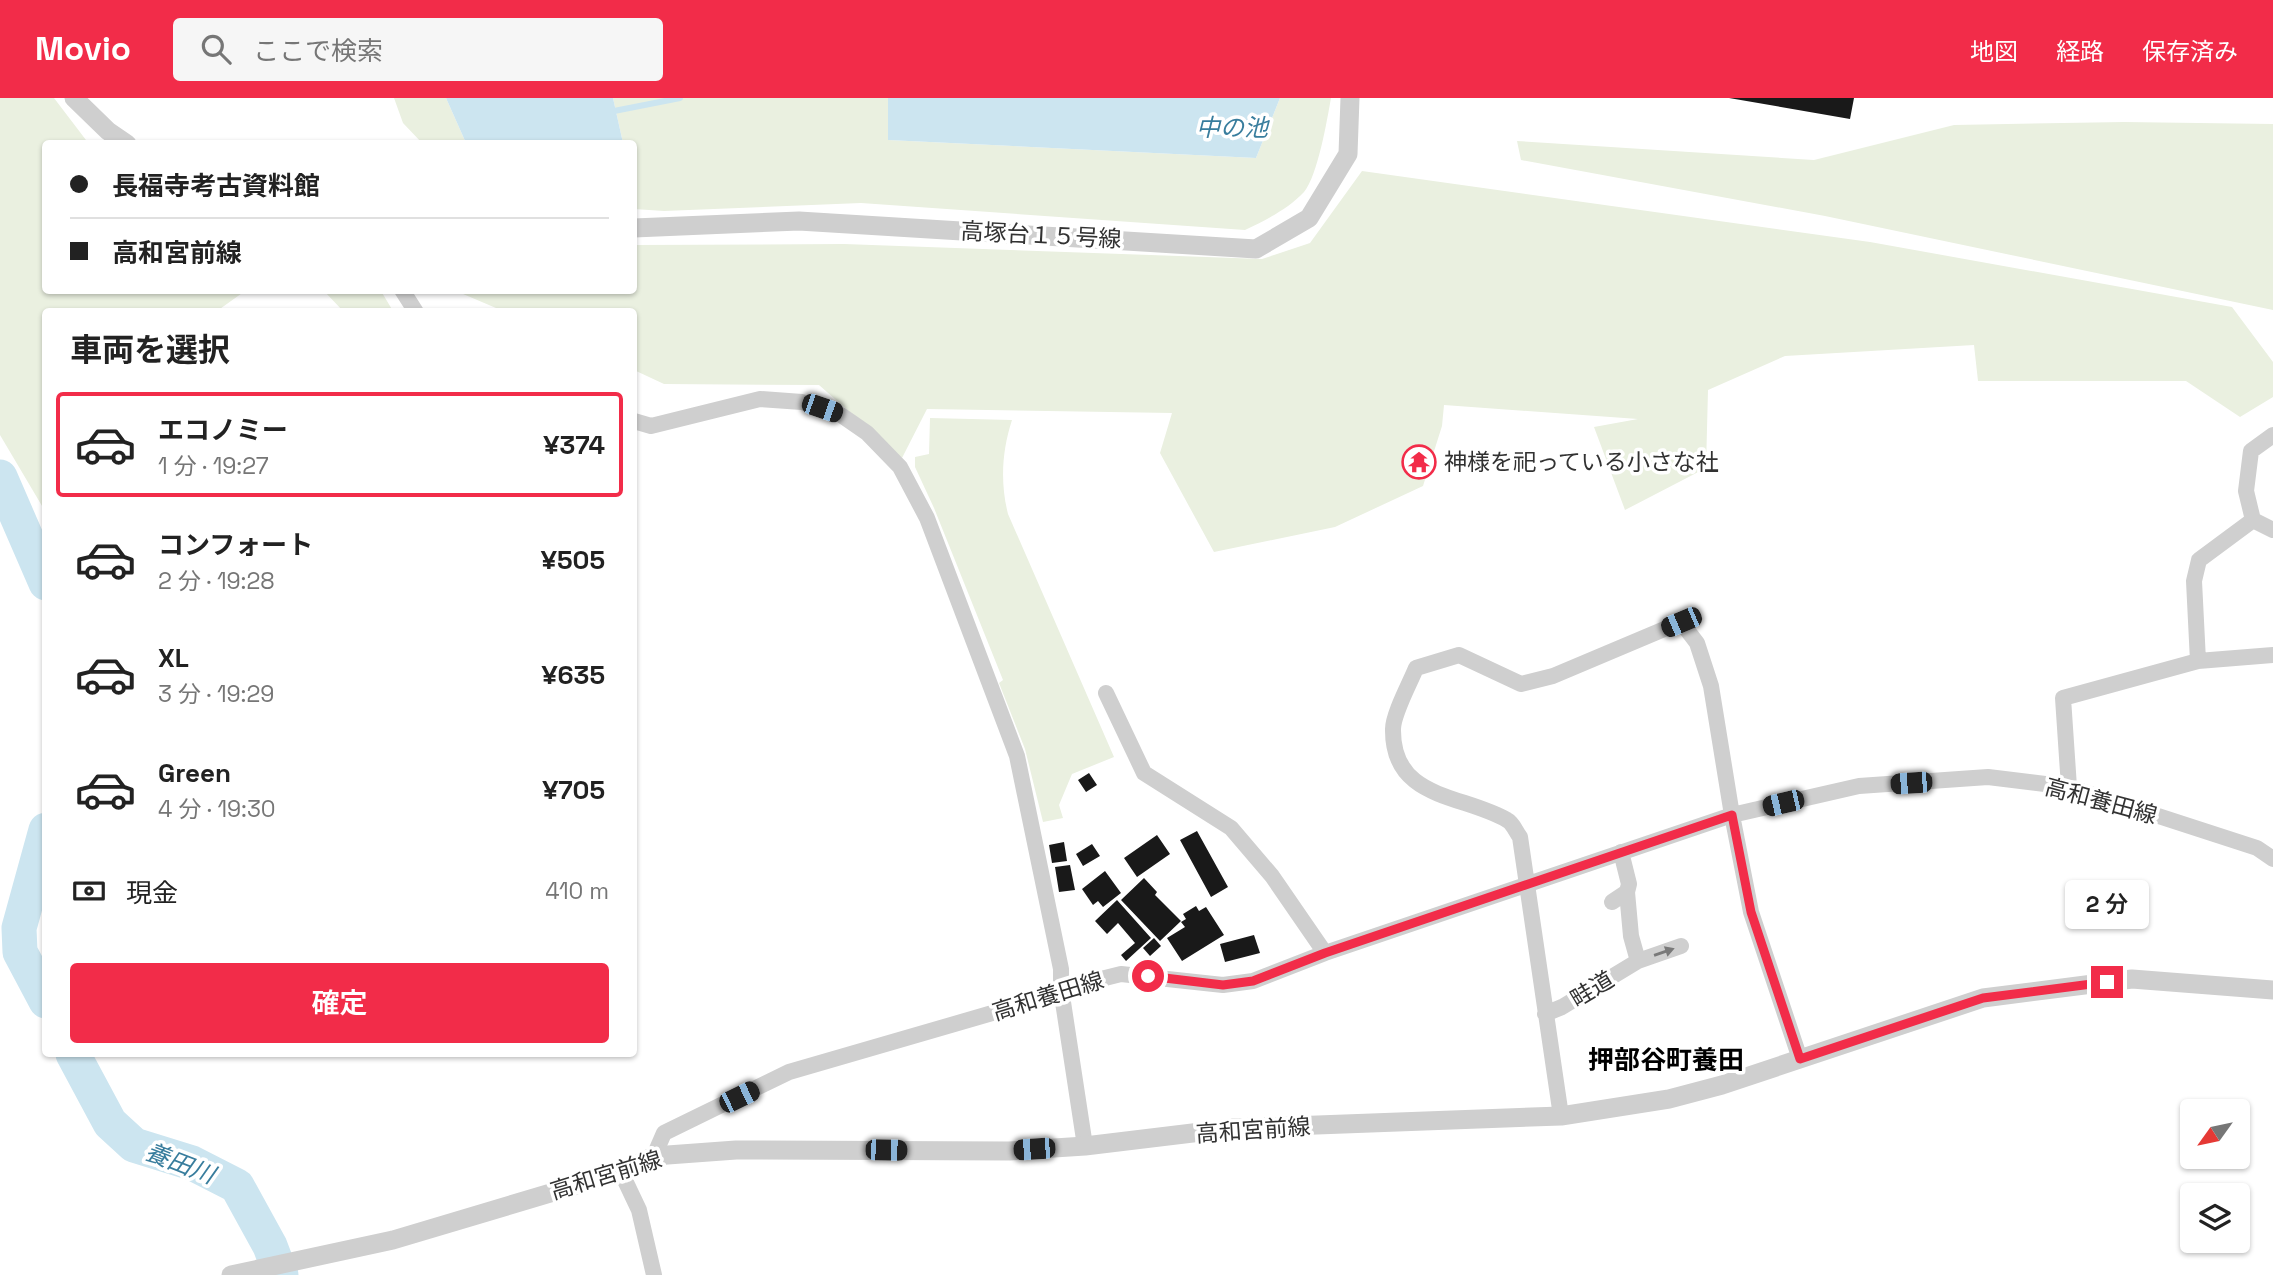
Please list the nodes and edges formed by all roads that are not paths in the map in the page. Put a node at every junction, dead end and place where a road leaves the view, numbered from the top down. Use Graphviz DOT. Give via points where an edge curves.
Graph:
graph roads {
  1 [pos="74,98"];
  2 [pos="1350,98"];
  3 [pos="121,140"];
  4 [pos="637,228"];
  5 [pos="637,422"];
  6 [pos="2273,435"];
  7 [pos="2253,520"];
  8 [pos="2273,530"];
  9 [pos="2273,655"];
  10 [pos="2198,662"];
  11 [pos="1106,693"];
  12 [pos="2069,787"];
  13 [pos="1732,815"];
  14 [pos="1621,852"];
  15 [pos="2273,859"];
  16 [pos="1525,885"];
  17 [pos="1627,892"];
  18 [pos="1612,902"];
  19 [pos="1681,946"];
  20 [pos="1325,953"];
  21 [pos="1638,961"];
  22 [pos="1061,989"];
  23 [pos="2273,990"];
  24 [pos="1545,1014"];
  25 [pos="1800,1059"];
  26 [pos="1560,1116"];
  27 [pos="1085,1146"];
  28 [pos="654,1156"];
  29 [pos="621,1172"];
  30 [pos="232,1275"];
  31 [pos="654,1275"];
  1 -- 3 [label="street"];
  2 -- 4 [label="street, 高塚台１５号線" via="1348,154 1309,218 1256,249 799,221"];
  5 -- 22 [label="street" via="651,426 760,399 802,402 841,415 867,433 900,467 927,518 1017,756 1061,970"];
  6 -- 7 [label="street" via="2251,451 2246,491"];
  7 -- 8 [label="street"];
  7 -- 10 [label="street" via="2199,561 2194,580"];
  9 -- 10 [label="street"];
  10 -- 12 [label="street" via="2063,698"];
  11 -- 20 [label="street" via="1144,773 1231,828 1272,876"];
  12 -- 13 [label="street, 高和養田線" via="1988,777 1859,786"];
  12 -- 15 [label="street, 高和養田線" via="2257,848"];
  13 -- 14 [label="street, 高和養田線"];
  13 -- 16 [label="street" via="1712,686 1697,643 1681,622 1553,676 1521,684 1459,655 1416,668 1393,727 1398,761 1411,778 1436,794 1509,821 1520,837"];
  13 -- 25 [label="street" via="1751,912"];
  14 -- 16 [label="street, 高和養田線"];
  14 -- 17 [label="street, 畦道"];
  16 -- 20 [label="street, 高和養田線"];
  16 -- 24 [label="street"];
  17 -- 18 [label="street"];
  17 -- 21 [label="street, 畦道"];
  21 -- 19 [label="street, 畦道, one-way"];
  20 -- 22 [label="street, 高和養田線" via="1253,981 1223,985 1121,974"];
  21 -- 24 [label="street, 畦道"];
  22 -- 27 [label="street"];
  22 -- 28 [label="street, 高和養田線" via="789,1072 664,1133"];
  23 -- 25 [label="street, 高和宮前線" via="2132,979 1983,998"];
  24 -- 26 [label="street"];
  25 -- 26 [label="street, 高和宮前線" via="1669,1099"];
  26 -- 27 [label="street, 高和宮前線" via="1234,1128"];
  27 -- 28 [label="street, 高和宮前線" via="1009,1151 736,1150"];
  28 -- 29 [label="street, 高和宮前線"];
  29 -- 30 [label="street, 高和宮前線" via="393,1240"];
  29 -- 31 [label="street" via="639,1210"];
}
